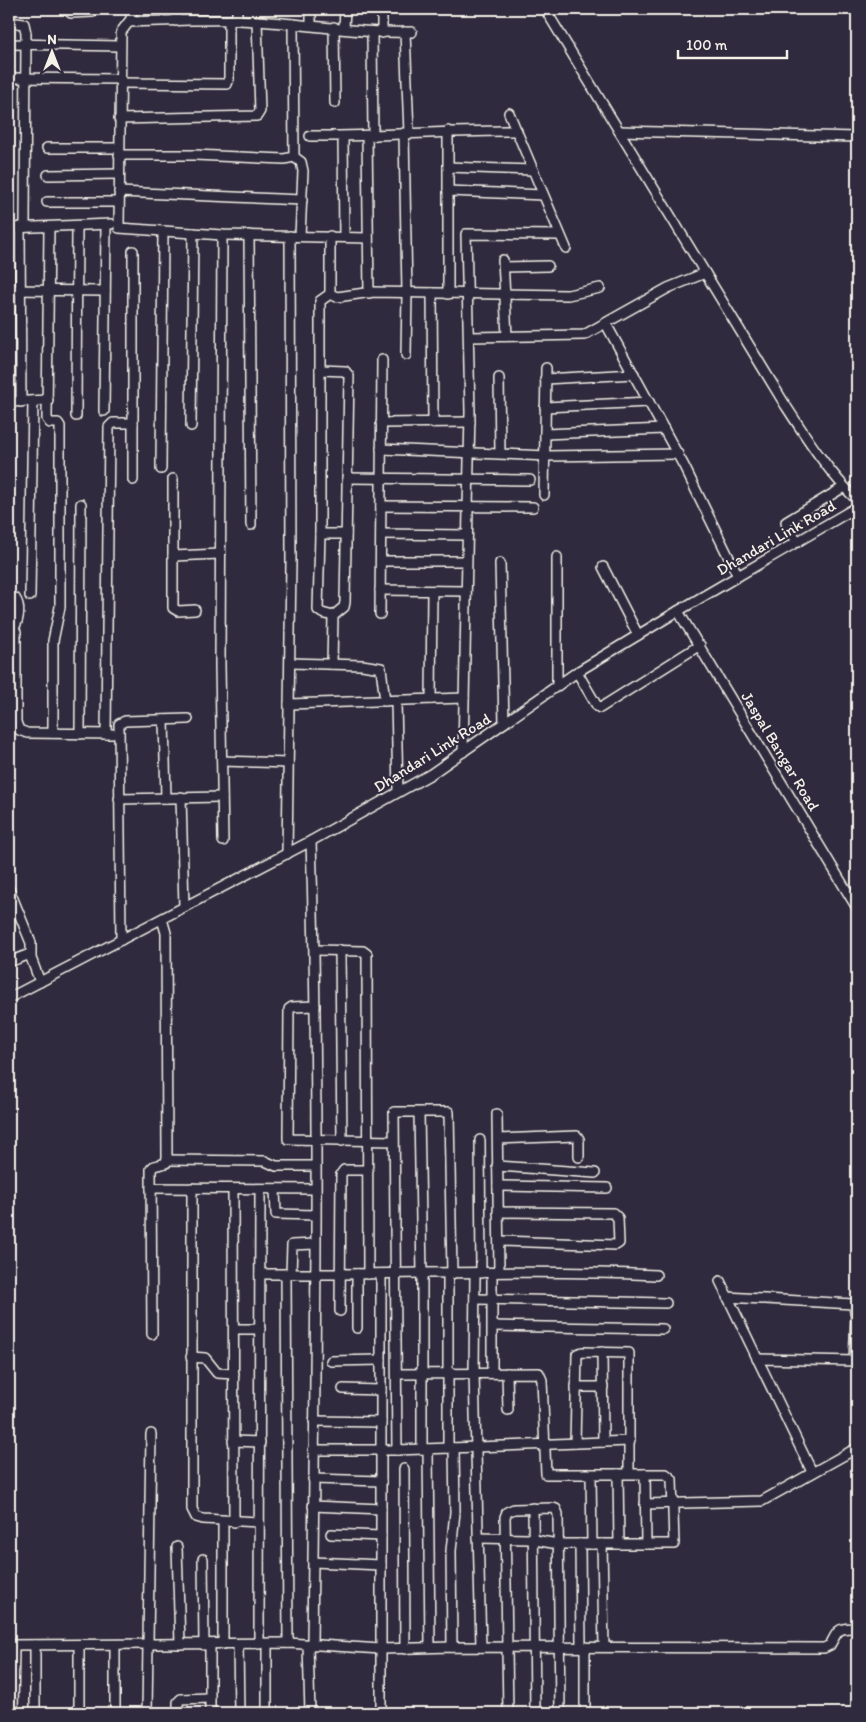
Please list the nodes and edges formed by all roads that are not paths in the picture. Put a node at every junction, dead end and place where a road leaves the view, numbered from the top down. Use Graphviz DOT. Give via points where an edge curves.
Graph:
graph roads {
  1 [pos="66,9"];
  2 [pos="98,9"];
  3 [pos="132,9"];
  4 [pos="176,9"];
  5 [pos="237,9"];
  6 [pos="311,9"];
  7 [pos="345,9"];
  8 [pos="382,9"];
  9 [pos="545,9"];
  10 [pos="233,20"];
  11 [pos="257,20"];
  12 [pos="176,21"];
  13 [pos="9,22"];
  14 [pos="130,22"];
  15 [pos="294,24"];
  16 [pos="311,25"];
  17 [pos="334,27"];
  18 [pos="344,28"];
  19 [pos="377,33"];
  20 [pos="9,44"];
  21 [pos="26,45"];
  22 [pos="120,46"];
  23 [pos="9,78"];
  24 [pos="25,78"];
  25 [pos="120,81"];
  26 [pos="335,103"];
  27 [pos="509,113"];
  28 [pos="119,120"];
  29 [pos="448,131"];
  30 [pos="517,131"];
  31 [pos="619,131"];
  32 [pos="407,133"];
  33 [pos="310,136"];
  34 [pos="370,136"];
  35 [pos="857,136"];
  36 [pos="343,137"];
  37 [pos="46,148"];
  38 [pos="119,152"];
  39 [pos="294,157"];
  40 [pos="448,167"];
  41 [pos="533,170"];
  42 [pos="119,174"];
  43 [pos="48,176"];
  44 [pos="448,191"];
  45 [pos="118,192"];
  46 [pos="544,195"];
  47 [pos="302,200"];
  48 [pos="47,202"];
  49 [pos="118,202"];
  50 [pos="118,224"];
  51 [pos="106,225"];
  52 [pos="77,226"];
  53 [pos="23,227"];
  54 [pos="49,227"];
  55 [pos="9,228"];
  56 [pos="163,232"];
  57 [pos="193,234"];
  58 [pos="222,235"];
  59 [pos="249,235"];
  60 [pos="560,235"];
  61 [pos="290,236"];
  62 [pos="300,236"];
  63 [pos="330,236"];
  64 [pos="344,237"];
  65 [pos="368,238"];
  66 [pos="566,248"];
  67 [pos="133,251"];
  68 [pos="548,266"];
  69 [pos="705,273"];
  70 [pos="600,288"];
  71 [pos="48,289"];
  72 [pos="9,290"];
  73 [pos="21,290"];
  74 [pos="77,290"];
  75 [pos="105,291"];
  76 [pos="369,293"];
  77 [pos="408,293"];
  78 [pos="330,294"];
  79 [pos="432,294"];
  80 [pos="448,294"];
  81 [pos="468,294"];
  82 [pos="506,294"];
  83 [pos="606,324"];
  84 [pos="507,336"];
  85 [pos="470,337"];
  86 [pos="406,355"];
  87 [pos="382,360"];
  88 [pos="546,368"];
  89 [pos="320,370"];
  90 [pos="634,374"];
  91 [pos="499,378"];
  92 [pos="546,379"];
  93 [pos="48,400"];
  94 [pos="33,401"];
  95 [pos="9,402"];
  96 [pos="22,402"];
  97 [pos="649,402"];
  98 [pos="545,407"];
  99 [pos="104,411"];
  100 [pos="76,416"];
  101 [pos="433,422"];
  102 [pos="470,422"];
  103 [pos="133,423"];
  104 [pos="382,423"];
  105 [pos="192,426"];
  106 [pos="664,429"];
  107 [pos="545,434"];
  108 [pos="381,449"];
  109 [pos="469,452"];
  110 [pos="500,453"];
  111 [pos="678,454"];
  112 [pos="545,456"];
  113 [pos="161,468"];
  114 [pos="347,478"];
  115 [pos="381,478"];
  116 [pos="173,479"];
  117 [pos="133,480"];
  118 [pos="468,480"];
  119 [pos="530,480"];
  120 [pos="844,487"];
  121 [pos="544,495"];
  122 [pos="857,500"];
  123 [pos="81,504"];
  124 [pos="468,505"];
  125 [pos="381,506"];
  126 [pos="532,507"];
  127 [pos="857,508"];
  128 [pos="251,525"];
  129 [pos="320,534"];
  130 [pos="346,534"];
  131 [pos="381,534"];
  132 [pos="467,535"];
  133 [pos="798,542"];
  134 [pos="220,554"];
  135 [pos="174,556"];
  136 [pos="557,557"];
  137 [pos="381,561"];
  138 [pos="466,561"];
  139 [pos="500,563"];
  140 [pos="603,567"];
  141 [pos="738,576"];
  142 [pos="380,590"];
  143 [pos="432,591"];
  144 [pos="465,591"];
  145 [pos="30,596"];
  146 [pos="9,598"];
  147 [pos="195,610"];
  148 [pos="678,611"];
  149 [pos="380,614"];
  150 [pos="333,616"];
  151 [pos="12,628"];
  152 [pos="638,635"];
  153 [pos="700,645"];
  154 [pos="12,663"];
  155 [pos="290,663"];
  156 [pos="332,664"];
  157 [pos="577,672"];
  158 [pos="557,686"];
  159 [pos="12,696"];
  160 [pos="464,698"];
  161 [pos="431,699"];
  162 [pos="385,701"];
  163 [pos="396,701"];
  164 [pos="289,704"];
  165 [pos="188,719"];
  166 [pos="164,720"];
  167 [pos="504,723"];
  168 [pos="12,724"];
  169 [pos="53,734"];
  170 [pos="80,734"];
  171 [pos="106,734"];
  172 [pos="118,734"];
  173 [pos="463,752"];
  174 [pos="222,761"];
  175 [pos="288,763"];
  176 [pos="398,792"];
  177 [pos="222,796"];
  178 [pos="166,798"];
  179 [pos="180,798"];
  180 [pos="119,799"];
  181 [pos="223,841"];
  182 [pos="311,841"];
  183 [pos="287,854"];
  184 [pos="9,889"];
  185 [pos="184,907"];
  186 [pos="857,908"];
  187 [pos="162,918"];
  188 [pos="121,940"];
  189 [pos="315,950"];
  190 [pos="340,950"];
  191 [pos="30,954"];
  192 [pos="9,962"];
  193 [pos="40,982"];
  194 [pos="9,998"];
  195 [pos="315,1006"];
  196 [pos="419,1113"];
  197 [pos="497,1114"];
  198 [pos="498,1139"];
  199 [pos="316,1140"];
  200 [pos="480,1140"];
  201 [pos="342,1141"];
  202 [pos="368,1141"];
  203 [pos="393,1141"];
  204 [pos="579,1158"];
  205 [pos="167,1160"];
  206 [pos="315,1166"];
  207 [pos="497,1166"];
  208 [pos="368,1170"];
  209 [pos="595,1173"];
  210 [pos="498,1186"];
  211 [pos="151,1188"];
  212 [pos="192,1188"];
  213 [pos="233,1188"];
  214 [pos="607,1188"];
  215 [pos="260,1189"];
  216 [pos="275,1189"];
  217 [pos="315,1189"];
  218 [pos="498,1212"];
  219 [pos="315,1215"];
  220 [pos="499,1240"];
  221 [pos="315,1244"];
  222 [pos="496,1272"];
  223 [pos="478,1273"];
  224 [pos="260,1274"];
  225 [pos="288,1274"];
  226 [pos="315,1274"];
  227 [pos="340,1274"];
  228 [pos="357,1274"];
  229 [pos="368,1274"];
  230 [pos="381,1274"];
  231 [pos="396,1274"];
  232 [pos="422,1274"];
  233 [pos="450,1274"];
  234 [pos="656,1275"];
  235 [pos="720,1281"];
  236 [pos="727,1297"];
  237 [pos="475,1299"];
  238 [pos="492,1299"];
  239 [pos="666,1303"];
  240 [pos="855,1303"];
  241 [pos="340,1311"];
  242 [pos="493,1326"];
  243 [pos="357,1328"];
  244 [pos="234,1329"];
  245 [pos="260,1329"];
  246 [pos="663,1329"];
  247 [pos="152,1334"];
  248 [pos="602,1352"];
  249 [pos="191,1357"];
  250 [pos="757,1359"];
  251 [pos="381,1360"];
  252 [pos="332,1361"];
  253 [pos="856,1361"];
  254 [pos="507,1372"];
  255 [pos="492,1373"];
  256 [pos="234,1374"];
  257 [pos="397,1374"];
  258 [pos="421,1374"];
  259 [pos="448,1374"];
  260 [pos="474,1374"];
  261 [pos="576,1387"];
  262 [pos="603,1387"];
  263 [pos="343,1389"];
  264 [pos="381,1390"];
  265 [pos="508,1410"];
  266 [pos="314,1422"];
  267 [pos="382,1422"];
  268 [pos="151,1434"];
  269 [pos="233,1441"];
  270 [pos="630,1441"];
  271 [pos="260,1442"];
  272 [pos="603,1442"];
  273 [pos="575,1443"];
  274 [pos="543,1444"];
  275 [pos="476,1447"];
  276 [pos="451,1448"];
  277 [pos="857,1448"];
  278 [pos="425,1449"];
  279 [pos="314,1450"];
  280 [pos="381,1450"];
  281 [pos="397,1450"];
  282 [pos="404,1469"];
  283 [pos="812,1472"];
  284 [pos="618,1474"];
  285 [pos="629,1474"];
  286 [pos="645,1474"];
  287 [pos="591,1475"];
  288 [pos="313,1479"];
  289 [pos="381,1480"];
  290 [pos="645,1504"];
  291 [pos="673,1504"];
  292 [pos="313,1506"];
  293 [pos="534,1508"];
  294 [pos="381,1509"];
  295 [pos="223,1522"];
  296 [pos="234,1522"];
  297 [pos="259,1522"];
  298 [pos="331,1534"];
  299 [pos="381,1536"];
  300 [pos="478,1538"];
  301 [pos="505,1538"];
  302 [pos="533,1540"];
  303 [pos="558,1544"];
  304 [pos="580,1544"];
  305 [pos="597,1544"];
  306 [pos="619,1544"];
  307 [pos="646,1544"];
  308 [pos="177,1546"];
  309 [pos="203,1560"];
  310 [pos="313,1562"];
  311 [pos="381,1565"];
  312 [pos="857,1628"];
  313 [pos="288,1643"];
  314 [pos="180,1644"];
  315 [pos="223,1644"];
  316 [pos="238,1644"];
  317 [pos="263,1644"];
  318 [pos="12,1645"];
  319 [pos="35,1645"];
  320 [pos="79,1645"];
  321 [pos="115,1645"];
  322 [pos="146,1645"];
  323 [pos="207,1645"];
  324 [pos="310,1645"];
  325 [pos="452,1647"];
  326 [pos="480,1647"];
  327 [pos="507,1647"];
  328 [pos="535,1647"];
  329 [pos="583,1647"];
  330 [pos="604,1647"];
  331 [pos="430,1648"];
  332 [pos="558,1648"];
  333 [pos="405,1649"];
  334 [pos="381,1650"];
  335 [pos="210,1698"];
  336 [pos="13,1713"];
  337 [pos="35,1713"];
  338 [pos="79,1713"];
  339 [pos="115,1713"];
  340 [pos="147,1713"];
  341 [pos="178,1713"];
  342 [pos="210,1713"];
  343 [pos="239,1713"];
  344 [pos="267,1713"];
  345 [pos="310,1713"];
  346 [pos="381,1713"];
  347 [pos="508,1713"];
  348 [pos="535,1713"];
  349 [pos="560,1713"];
  350 [pos="586,1713"];
  1 -- 2 [label="street" via="71,13"];
  3 -- 14 [label="street"];
  4 -- 12 [label="street"];
  5 -- 10 [label="street"];
  6 -- 16 [label="street"];
  7 -- 18 [label="street"];
  8 -- 19 [label="street"];
  9 -- 31 [label="street"];
  10 -- 11 [label="street"];
  10 -- 12 [label="street"];
  10 -- 25 [label="street" via="230,79 227,84"];
  11 -- 15 [label="street"];
  11 -- 28 [label="street" via="260,111 257,116"];
  12 -- 14 [label="street"];
  13 -- 21 [label="street" via="24,24"];
  14 -- 22 [label="street" via="122,29"];
  15 -- 16 [label="street"];
  15 -- 39 [label="street"];
  16 -- 17 [label="street"];
  17 -- 18 [label="street"];
  17 -- 26 [label="street"];
  18 -- 19 [label="street"];
  19 -- 32 [label="street" via="409,32"];
  19 -- 34 [label="street"];
  20 -- 21 [label="street"];
  21 -- 22 [label="street"];
  21 -- 24 [label="street"];
  22 -- 25 [label="street"];
  23 -- 24 [label="street"];
  24 -- 25 [label="street"];
  24 -- 53 [label="street"];
  25 -- 28 [label="street"];
  27 -- 30 [label="street"];
  28 -- 38 [label="street"];
  29 -- 30 [label="street"];
  29 -- 32 [label="street"];
  29 -- 40 [label="street"];
  30 -- 41 [label="street"];
  31 -- 35 [label="street"];
  31 -- 69 [label="street"];
  32 -- 34 [label="street"];
  32 -- 77 [label="street"];
  33 -- 36 [label="street"];
  34 -- 36 [label="street"];
  34 -- 65 [label="street"];
  36 -- 64 [label="street"];
  37 -- 38 [label="street"];
  38 -- 39 [label="street"];
  38 -- 42 [label="street"];
  39 -- 47 [label="street" via="302,165"];
  40 -- 41 [label="street"];
  40 -- 44 [label="street"];
  41 -- 46 [label="street"];
  42 -- 43 [label="street"];
  42 -- 45 [label="street"];
  44 -- 46 [label="street"];
  44 -- 80 [label="street"];
  45 -- 47 [label="street"];
  45 -- 49 [label="street"];
  46 -- 60 [label="street"];
  47 -- 62 [label="street"];
  48 -- 49 [label="street"];
  49 -- 50 [label="street"];
  50 -- 51 [label="street"];
  50 -- 56 [label="street" via="121,228"];
  51 -- 52 [label="street"];
  51 -- 75 [label="street"];
  52 -- 54 [label="street"];
  52 -- 74 [label="street"];
  53 -- 54 [label="street"];
  53 -- 55 [label="street"];
  53 -- 73 [label="street"];
  54 -- 71 [label="street"];
  56 -- 57 [label="street"];
  56 -- 113 [label="street"];
  57 -- 58 [label="street"];
  57 -- 105 [label="street"];
  58 -- 59 [label="street"];
  58 -- 134 [label="street"];
  59 -- 61 [label="street"];
  59 -- 128 [label="street"];
  60 -- 66 [label="street"];
  60 -- 81 [label="street" via="467,232"];
  61 -- 62 [label="street"];
  61 -- 155 [label="street"];
  62 -- 63 [label="street"];
  63 -- 64 [label="street"];
  63 -- 78 [label="street"];
  64 -- 65 [label="street"];
  65 -- 76 [label="street"];
  67 -- 103 [label="street"];
  68 -- 82 [label="street" via="504,264"];
  69 -- 83 [label="street" via="668,288"];
  69 -- 120 [label="street" via="784,403"];
  70 -- 82 [label="street" via="568,295"];
  71 -- 73 [label="street"];
  71 -- 74 [label="street"];
  71 -- 93 [label="street"];
  72 -- 73 [label="street"];
  73 -- 96 [label="street"];
  74 -- 75 [label="street"];
  74 -- 100 [label="street"];
  75 -- 99 [label="street"];
  76 -- 77 [label="street"];
  76 -- 78 [label="street" via="336,297"];
  77 -- 79 [label="street"];
  77 -- 86 [label="street"];
  78 -- 89 [label="street" via="320,301"];
  79 -- 80 [label="street"];
  79 -- 101 [label="street"];
  80 -- 81 [label="street"];
  81 -- 82 [label="street"];
  81 -- 85 [label="street"];
  82 -- 84 [label="street"];
  83 -- 84 [label="street" via="584,335"];
  83 -- 90 [label="street"];
  84 -- 85 [label="street"];
  85 -- 102 [label="street"];
  87 -- 104 [label="street"];
  88 -- 92 [label="street"];
  89 -- 114 [label="street" via="345,371 349,376"];
  89 -- 129 [label="street"];
  90 -- 92 [label="street"];
  90 -- 97 [label="street"];
  91 -- 110 [label="street"];
  92 -- 98 [label="street"];
  93 -- 94 [label="street"];
  93 -- 169 [label="street" via="48,421 60,426 60,607 53,642"];
  94 -- 96 [label="street"];
  94 -- 145 [label="street"];
  95 -- 96 [label="street"];
  97 -- 98 [label="street"];
  97 -- 106 [label="street"];
  98 -- 107 [label="street"];
  101 -- 102 [label="street"];
  101 -- 104 [label="street"];
  102 -- 109 [label="street"];
  103 -- 117 [label="street"];
  103 -- 171 [label="street" via="113,423 109,428"];
  104 -- 108 [label="street"];
  106 -- 107 [label="street"];
  106 -- 111 [label="street"];
  107 -- 112 [label="street"];
  108 -- 109 [label="street"];
  108 -- 115 [label="street"];
  109 -- 110 [label="street"];
  109 -- 118 [label="street"];
  110 -- 112 [label="street"];
  111 -- 112 [label="street"];
  111 -- 141 [label="street"];
  112 -- 121 [label="street"];
  114 -- 115 [label="street"];
  114 -- 130 [label="street"];
  115 -- 118 [label="street"];
  115 -- 125 [label="street"];
  116 -- 135 [label="street"];
  118 -- 119 [label="street"];
  118 -- 124 [label="street"];
  120 -- 122 [label="street"];
  120 -- 133 [label="street" via="786,522"];
  123 -- 170 [label="street"];
  124 -- 125 [label="street"];
  124 -- 126 [label="street"];
  124 -- 132 [label="street"];
  125 -- 131 [label="street"];
  127 -- 133 [label="street, Dhandari Link Road"];
  129 -- 130 [label="street"];
  129 -- 150 [label="street" via="318,610"];
  130 -- 150 [label="street" via="345,602"];
  131 -- 132 [label="street"];
  131 -- 137 [label="street"];
  132 -- 138 [label="street"];
  133 -- 141 [label="street, Dhandari Link Road"];
  134 -- 135 [label="street"];
  134 -- 174 [label="street"];
  135 -- 147 [label="street" via="173,608 178,611"];
  136 -- 158 [label="street"];
  137 -- 138 [label="street"];
  137 -- 142 [label="street"];
  138 -- 144 [label="street"];
  139 -- 167 [label="street"];
  140 -- 152 [label="street"];
  141 -- 148 [label="street, Dhandari Link Road"];
  142 -- 143 [label="street"];
  142 -- 149 [label="street"];
  143 -- 144 [label="street"];
  143 -- 161 [label="street"];
  144 -- 160 [label="street"];
  146 -- 151 [label="street" via="16,598 18,602 18,618"];
  148 -- 152 [label="street, Dhandari Link Road"];
  148 -- 153 [label="street, Jaspal Bangar Road"];
  150 -- 156 [label="street"];
  151 -- 154 [label="street"];
  152 -- 157 [label="street, Dhandari Link Road"];
  153 -- 157 [label="street" via="600,708"];
  153 -- 186 [label="street, Jaspal Bangar Road"];
  154 -- 159 [label="street"];
  155 -- 156 [label="street"];
  155 -- 164 [label="street"];
  156 -- 162 [label="street" via="380,668"];
  157 -- 158 [label="street, Dhandari Link Road"];
  158 -- 167 [label="street, Dhandari Link Road"];
  159 -- 168 [label="street"];
  160 -- 161 [label="street"];
  160 -- 173 [label="street"];
  161 -- 163 [label="street"];
  162 -- 163 [label="street"];
  162 -- 164 [label="street"];
  163 -- 176 [label="street"];
  164 -- 175 [label="street"];
  165 -- 166 [label="street"];
  166 -- 172 [label="street" via="120,722"];
  166 -- 178 [label="street"];
  167 -- 173 [label="street, Dhandari Link Road"];
  168 -- 169 [label="street" via="27,733"];
  169 -- 170 [label="street"];
  170 -- 171 [label="street"];
  171 -- 172 [label="street"];
  172 -- 180 [label="street"];
  173 -- 176 [label="street, Dhandari Link Road"];
  174 -- 175 [label="street"];
  174 -- 177 [label="street"];
  175 -- 183 [label="street"];
  176 -- 182 [label="street, Dhandari Link Road"];
  177 -- 179 [label="street"];
  177 -- 181 [label="street"];
  178 -- 179 [label="street"];
  178 -- 180 [label="street"];
  179 -- 185 [label="street"];
  180 -- 188 [label="street"];
  182 -- 183 [label="street, Dhandari Link Road"];
  182 -- 189 [label="street"];
  183 -- 185 [label="street, Dhandari Link Road"];
  184 -- 191 [label="street" via="30,943"];
  185 -- 187 [label="street, Dhandari Link Road"];
  187 -- 188 [label="street, Dhandari Link Road"];
  187 -- 205 [label="street" via="166,933"];
  188 -- 193 [label="street, Dhandari Link Road"];
  189 -- 190 [label="street"];
  189 -- 195 [label="street"];
  190 -- 201 [label="street"];
  190 -- 202 [label="street" via="367,954"];
  191 -- 192 [label="street"];
  191 -- 193 [label="street"];
  193 -- 194 [label="street, Dhandari Link Road"];
  195 -- 199 [label="street"];
  195 -- 199 [label="street" via="289,1009 288,1139"];
  196 -- 203 [label="street" via="394,1112"];
  196 -- 232 [label="street"];
  196 -- 233 [label="street" via="449,1112"];
  197 -- 198 [label="street"];
  198 -- 204 [label="street" via="577,1136"];
  198 -- 207 [label="street"];
  199 -- 201 [label="street"];
  199 -- 206 [label="street"];
  200 -- 223 [label="street"];
  201 -- 202 [label="street"];
  202 -- 203 [label="street"];
  202 -- 208 [label="street"];
  203 -- 231 [label="street"];
  205 -- 206 [label="street" via="265,1161 276,1166"];
  205 -- 211 [label="street" via="152,1167"];
  206 -- 217 [label="street"];
  207 -- 209 [label="street"];
  207 -- 210 [label="street"];
  208 -- 227 [label="street" via="342,1171"];
  208 -- 229 [label="street"];
  210 -- 214 [label="street"];
  210 -- 218 [label="street"];
  211 -- 212 [label="street"];
  211 -- 247 [label="street"];
  212 -- 213 [label="street"];
  212 -- 249 [label="street"];
  213 -- 215 [label="street"];
  213 -- 244 [label="street"];
  215 -- 216 [label="street"];
  215 -- 224 [label="street"];
  216 -- 217 [label="street"];
  216 -- 219 [label="street" via="276,1214"];
  217 -- 219 [label="street"];
  218 -- 220 [label="street"];
  218 -- 220 [label="street" via="614,1213 618,1218 619,1243"];
  219 -- 221 [label="street"];
  220 -- 222 [label="street"];
  221 -- 225 [label="street" via="292,1245"];
  221 -- 226 [label="street"];
  222 -- 223 [label="street"];
  222 -- 234 [label="street"];
  222 -- 238 [label="street"];
  223 -- 233 [label="street"];
  223 -- 237 [label="street"];
  224 -- 225 [label="street"];
  224 -- 245 [label="street"];
  225 -- 226 [label="street"];
  225 -- 313 [label="street"];
  226 -- 227 [label="street"];
  226 -- 266 [label="street"];
  227 -- 228 [label="street"];
  227 -- 241 [label="street"];
  228 -- 229 [label="street"];
  228 -- 243 [label="street"];
  229 -- 230 [label="street"];
  230 -- 231 [label="street"];
  230 -- 251 [label="street"];
  231 -- 232 [label="street"];
  231 -- 257 [label="street"];
  232 -- 233 [label="street"];
  232 -- 258 [label="street"];
  233 -- 259 [label="street"];
  235 -- 236 [label="street"];
  236 -- 240 [label="street"];
  236 -- 250 [label="street"];
  237 -- 238 [label="street"];
  237 -- 260 [label="street"];
  238 -- 239 [label="street"];
  238 -- 242 [label="street"];
  240 -- 253 [label="street"];
  242 -- 246 [label="street"];
  242 -- 255 [label="street"];
  244 -- 245 [label="street"];
  244 -- 256 [label="street"];
  245 -- 271 [label="street"];
  248 -- 261 [label="street" via="577,1354"];
  248 -- 262 [label="street"];
  248 -- 270 [label="street" via="630,1354"];
  249 -- 256 [label="street" via="205,1358 217,1373"];
  249 -- 295 [label="street" via="192,1509 196,1517"];
  250 -- 253 [label="street"];
  250 -- 283 [label="street"];
  251 -- 252 [label="street"];
  251 -- 264 [label="street"];
  254 -- 255 [label="street"];
  254 -- 265 [label="street"];
  254 -- 274 [label="street" via="541,1375"];
  255 -- 260 [label="street"];
  256 -- 269 [label="street"];
  257 -- 258 [label="street"];
  257 -- 281 [label="street"];
  258 -- 259 [label="street"];
  258 -- 278 [label="street"];
  259 -- 260 [label="street"];
  259 -- 276 [label="street"];
  260 -- 275 [label="street"];
  261 -- 262 [label="street"];
  261 -- 273 [label="street"];
  262 -- 272 [label="street"];
  263 -- 264 [label="street"];
  264 -- 267 [label="street"];
  266 -- 267 [label="street"];
  266 -- 279 [label="street"];
  267 -- 280 [label="street"];
  268 -- 322 [label="street"];
  269 -- 271 [label="street"];
  269 -- 296 [label="street"];
  270 -- 272 [label="street"];
  270 -- 285 [label="street"];
  271 -- 297 [label="street"];
  272 -- 273 [label="street"];
  273 -- 274 [label="street"];
  274 -- 275 [label="street"];
  274 -- 287 [label="street" via="546,1474"];
  275 -- 276 [label="street"];
  275 -- 300 [label="street"];
  276 -- 278 [label="street"];
  276 -- 325 [label="street" via="455,1512 451,1551"];
  277 -- 283 [label="street"];
  278 -- 281 [label="street"];
  278 -- 331 [label="street"];
  279 -- 280 [label="street"];
  279 -- 288 [label="street"];
  280 -- 281 [label="street"];
  280 -- 289 [label="street"];
  282 -- 333 [label="street"];
  283 -- 291 [label="street" via="762,1501"];
  284 -- 285 [label="street"];
  284 -- 287 [label="street"];
  284 -- 306 [label="street"];
  285 -- 286 [label="street"];
  286 -- 290 [label="street"];
  286 -- 291 [label="street" via="671,1476"];
  287 -- 305 [label="street"];
  288 -- 289 [label="street"];
  288 -- 292 [label="street"];
  289 -- 294 [label="street"];
  290 -- 291 [label="street"];
  290 -- 307 [label="street"];
  291 -- 307 [label="street" via="674,1544"];
  292 -- 294 [label="street"];
  292 -- 310 [label="street"];
  293 -- 301 [label="street" via="507,1512"];
  293 -- 302 [label="street"];
  293 -- 303 [label="street" via="556,1509"];
  294 -- 299 [label="street"];
  295 -- 296 [label="street"];
  295 -- 315 [label="street"];
  296 -- 297 [label="street"];
  297 -- 317 [label="street"];
  298 -- 299 [label="street"];
  299 -- 311 [label="street"];
  300 -- 301 [label="street"];
  300 -- 326 [label="street"];
  301 -- 302 [label="street"];
  301 -- 327 [label="street"];
  302 -- 303 [label="street"];
  302 -- 328 [label="street"];
  303 -- 304 [label="street"];
  303 -- 332 [label="street"];
  304 -- 305 [label="street"];
  304 -- 329 [label="street"];
  305 -- 306 [label="street"];
  305 -- 330 [label="street"];
  306 -- 307 [label="street"];
  308 -- 314 [label="street"];
  309 -- 323 [label="street"];
  310 -- 311 [label="street"];
  310 -- 324 [label="street"];
  311 -- 334 [label="street"];
  312 -- 330 [label="street" via="841,1628 830,1645 824,1648"];
  313 -- 317 [label="street"];
  313 -- 324 [label="street"];
  314 -- 322 [label="street"];
  314 -- 323 [label="street"];
  315 -- 316 [label="street"];
  315 -- 323 [label="street"];
  316 -- 317 [label="street"];
  316 -- 343 [label="street"];
  317 -- 344 [label="street"];
  318 -- 319 [label="street"];
  318 -- 336 [label="street"];
  319 -- 320 [label="street"];
  319 -- 337 [label="street"];
  320 -- 321 [label="street"];
  320 -- 338 [label="street"];
  321 -- 322 [label="street"];
  321 -- 339 [label="street"];
  322 -- 340 [label="street"];
  323 -- 335 [label="street"];
  324 -- 334 [label="street"];
  324 -- 345 [label="street"];
  325 -- 326 [label="street"];
  325 -- 331 [label="street"];
  326 -- 327 [label="street"];
  327 -- 328 [label="street"];
  327 -- 347 [label="street"];
  328 -- 332 [label="street"];
  328 -- 348 [label="street"];
  329 -- 330 [label="street"];
  329 -- 332 [label="street"];
  329 -- 350 [label="street"];
  331 -- 333 [label="street"];
  332 -- 349 [label="street"];
  333 -- 334 [label="street"];
  334 -- 346 [label="street"];
  335 -- 341 [label="street" via="181,1699"];
  335 -- 342 [label="street"];
}
